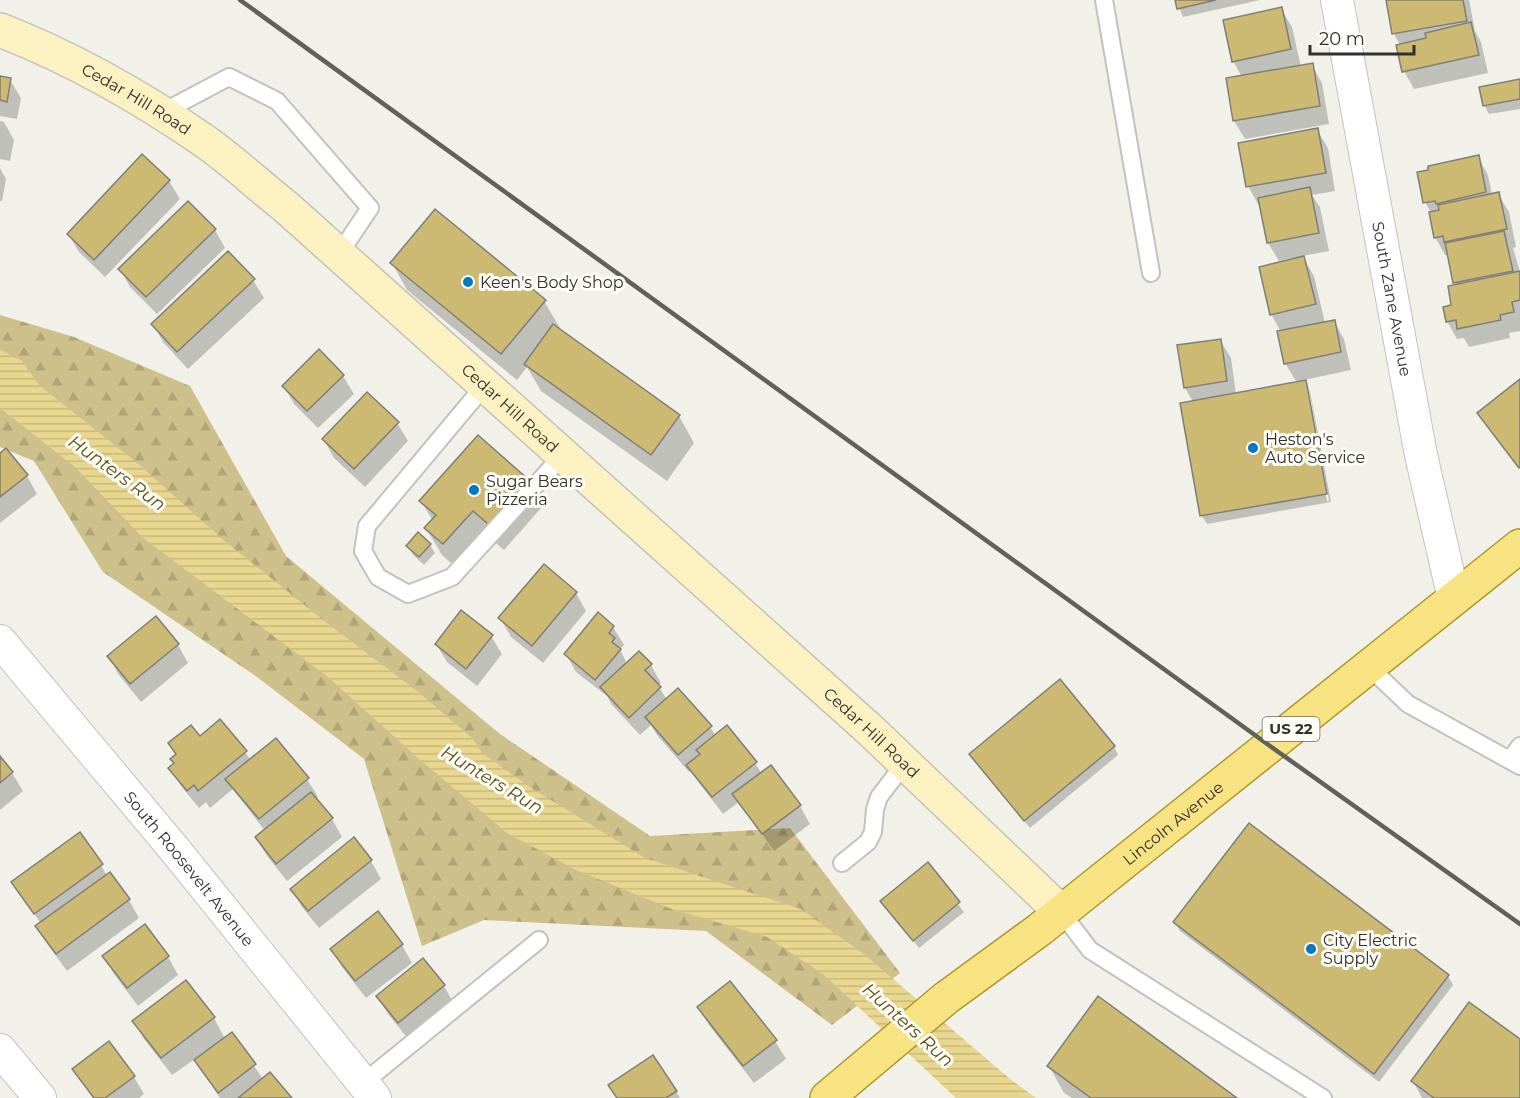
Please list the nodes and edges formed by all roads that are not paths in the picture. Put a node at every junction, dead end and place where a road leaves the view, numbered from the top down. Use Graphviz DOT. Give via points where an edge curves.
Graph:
graph roads {
  1 [pos="1104,0"];
  2 [pos="1337,0"];
  3 [pos="0,30"];
  4 [pos="161,113"];
  5 [pos="339,254"];
  6 [pos="1151,273"];
  7 [pos="485,385"];
  8 [pos="563,455"];
  9 [pos="1520,546"];
  10 [pos="1454,599"];
  11 [pos="0,641"];
  12 [pos="1369,667"];
  13 [pos="1516,757"];
  14 [pos="905,763"];
  15 [pos="842,863"];
  16 [pos="1061,912"];
  17 [pos="539,940"];
  18 [pos="0,1050"];
  19 [pos="360,1093"];
  20 [pos="40,1098"];
  21 [pos="827,1098"];
  22 [pos="1323,1098"];
  1 -- 6 [label="lane"];
  2 -- 10 [label="street, South Zane Avenue" via="1421,455"];
  3 -- 4 [label="main road, Cedar Hill Road" via="71,61"];
  4 -- 5 [label="main road, Cedar Hill Road" via="204,141"];
  4 -- 5 [label="lane" via="230,77 277,101 370,208"];
  5 -- 7 [label="main road, Cedar Hill Road"];
  7 -- 8 [label="main road, Cedar Hill Road"];
  7 -- 8 [label="lane" via="367,526 363,550 378,577 408,594 452,577"];
  8 -- 14 [label="main road, Cedar Hill Road"];
  9 -- 10 [label="main road, Lincoln Avenue / US 22"];
  10 -- 12 [label="main road, Lincoln Avenue / US 22"];
  11 -- 19 [label="street, South Roosevelt Avenue" via="175,850"];
  12 -- 13 [label="lane" via="1408,704"];
  12 -- 16 [label="main road, Lincoln Avenue / US 22"];
  14 -- 15 [label="lane" via="879,797 868,842"];
  14 -- 16 [label="main road, Cedar Hill Road"];
  16 -- 21 [label="main road, Lincoln Avenue / US 22" via="946,998"];
  16 -- 22 [label="lane" via="1090,950"];
  17 -- 19 [label="lane"];
  18 -- 20 [label="street"];
}
